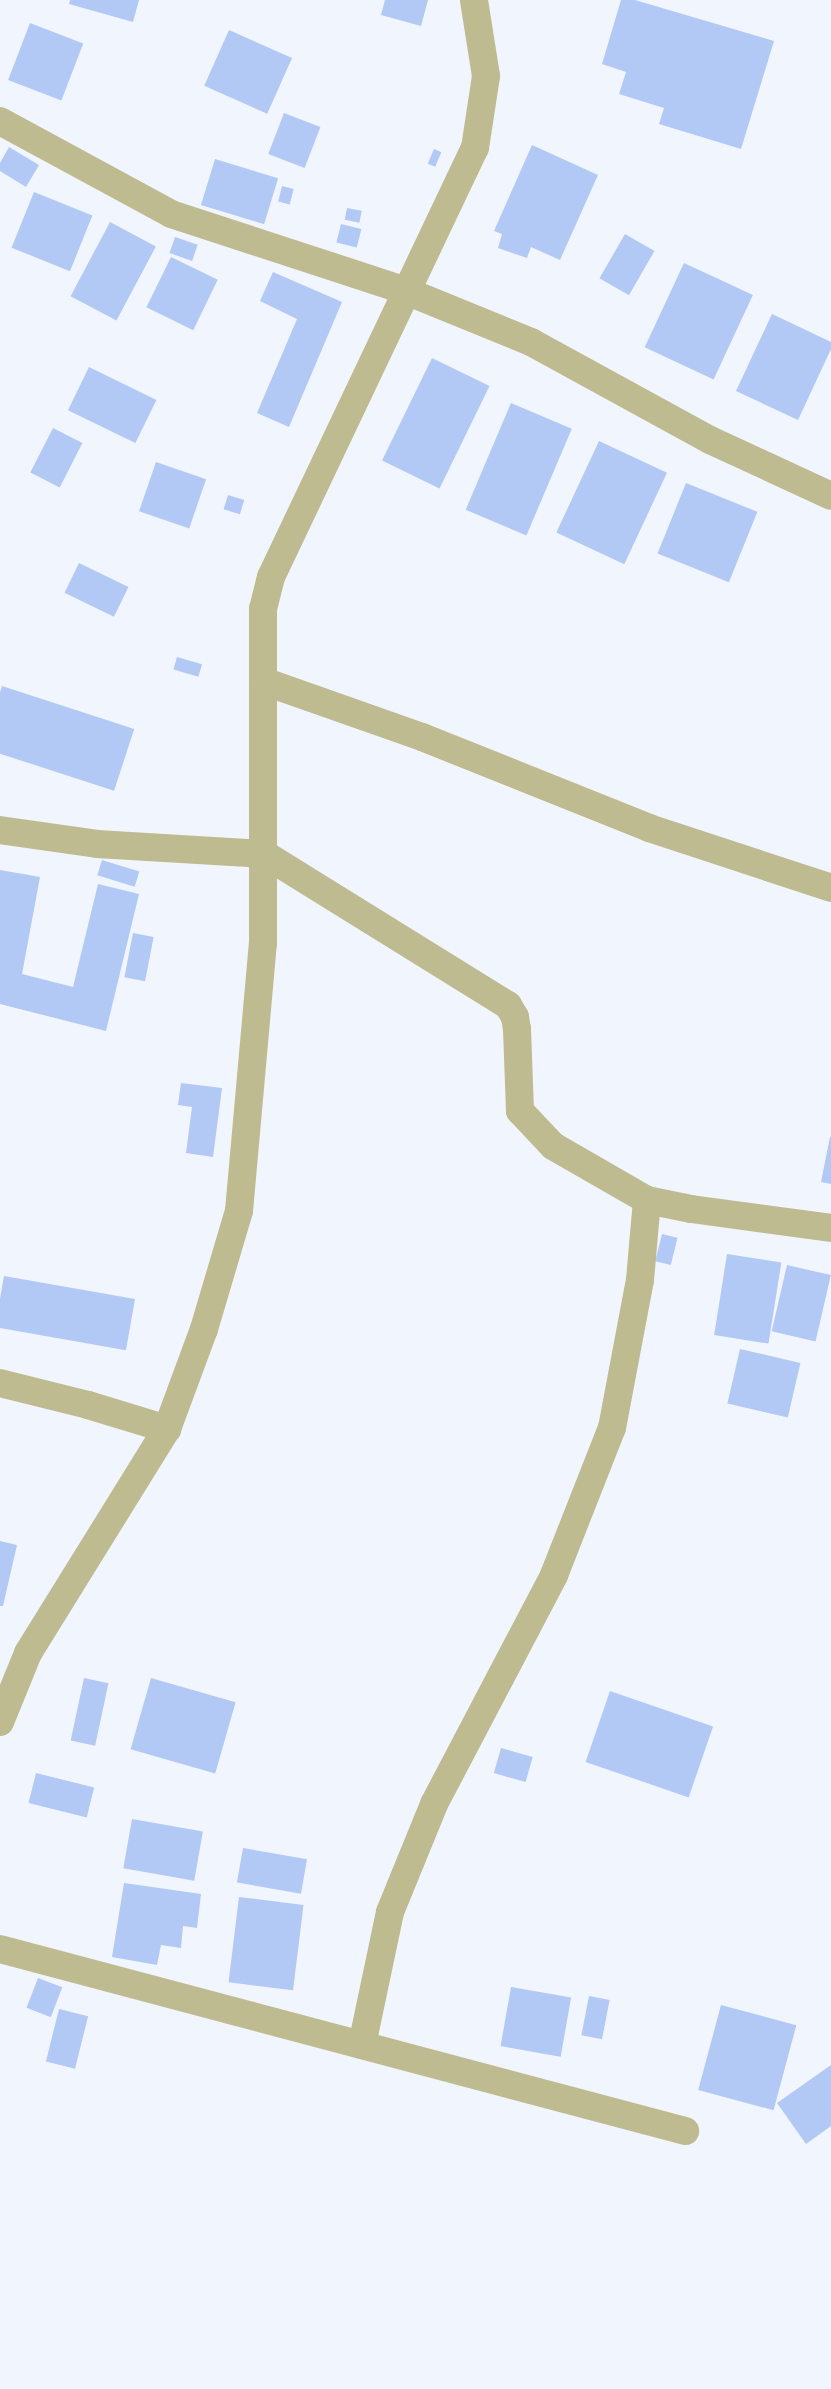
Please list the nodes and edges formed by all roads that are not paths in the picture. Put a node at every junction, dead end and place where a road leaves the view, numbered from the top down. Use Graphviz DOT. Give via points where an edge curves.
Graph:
graph roads {
  1 [pos="474,0"];
  2 [pos="0,121"];
  3 [pos="406,291"];
  4 [pos="831,496"];
  5 [pos="263,681"];
  6 [pos="0,830"];
  7 [pos="264,854"];
  8 [pos="831,888"];
  9 [pos="647,1200"];
  10 [pos="831,1228"];
  11 [pos="0,1383"];
  12 [pos="167,1429"];
  13 [pos="0,1722"];
  14 [pos="0,1949"];
  15 [pos="362,2045"];
  16 [pos="685,2131"];
  1 -- 3 [label="street" via="486,76 478,133 474,148"];
  2 -- 3 [label="street" via="171,214"];
  3 -- 4 [label="street" via="531,342 710,440"];
  3 -- 5 [label="street" via="271,577 263,610"];
  5 -- 7 [label="street"];
  5 -- 8 [label="street" via="422,737 649,828"];
  6 -- 7 [label="street" via="97,844"];
  7 -- 9 [label="street" via="508,1005 517,1029 520,1111 553,1146"];
  7 -- 12 [label="street" via="263,943 240,1210 204,1329"];
  9 -- 10 [label="street"];
  9 -- 15 [label="street" via="640,1280 612,1428 554,1575 434,1804 393,1903"];
  11 -- 12 [label="street"];
  12 -- 13 [label="street" via="28,1653"];
  14 -- 15 [label="street"];
  15 -- 16 [label="street"];
}
